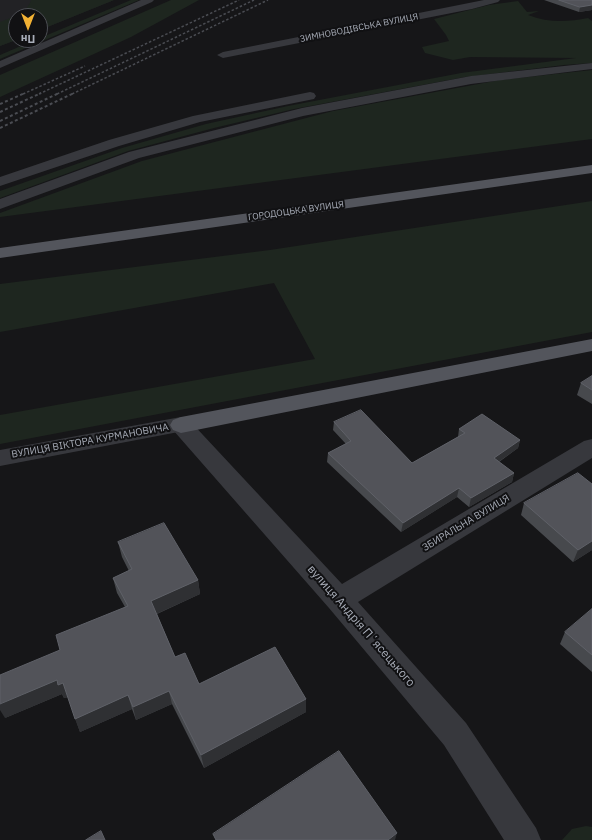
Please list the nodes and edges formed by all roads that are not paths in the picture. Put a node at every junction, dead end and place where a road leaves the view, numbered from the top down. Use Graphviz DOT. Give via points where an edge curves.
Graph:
graph roads {
  1 [pos="149,0"];
  2 [pos="495,0"];
  3 [pos="223,55"];
  4 [pos="0,65"];
  5 [pos="592,66"];
  6 [pos="324,93"];
  7 [pos="592,169"];
  8 [pos="0,182"];
  9 [pos="0,204"];
  10 [pos="0,253"];
  11 [pos="592,345"];
  12 [pos="181,425"];
  13 [pos="592,447"];
  14 [pos="0,458"];
  15 [pos="339,600"];
  16 [pos="524,840"];
  1 -- 4 [label="street"];
  2 -- 3 [label="street, ЗИМНОВОДІВСЬКА ВУЛИЦЯ"];
  5 -- 9 [label="street" via="471,80 302,112 134,155"];
  6 -- 8 [label="street" via="191,122 114,143"];
  7 -- 10 [label="main road, ГОРОДОЦЬКА ВУЛИЦЯ"];
  11 -- 12 [label="main road"];
  12 -- 14 [label="street, ВУЛИЦЯ ВІКТОРА КУРМАНОВИЧА"];
  12 -- 15 [label="street, вулиця Андрія Пʼясецького"];
  13 -- 15 [label="street, ЗБИРАЛЬНА ВУЛИЦЯ"];
  15 -- 16 [label="street, вулиця Андрія Пʼясецького" via="455,734"];
}
